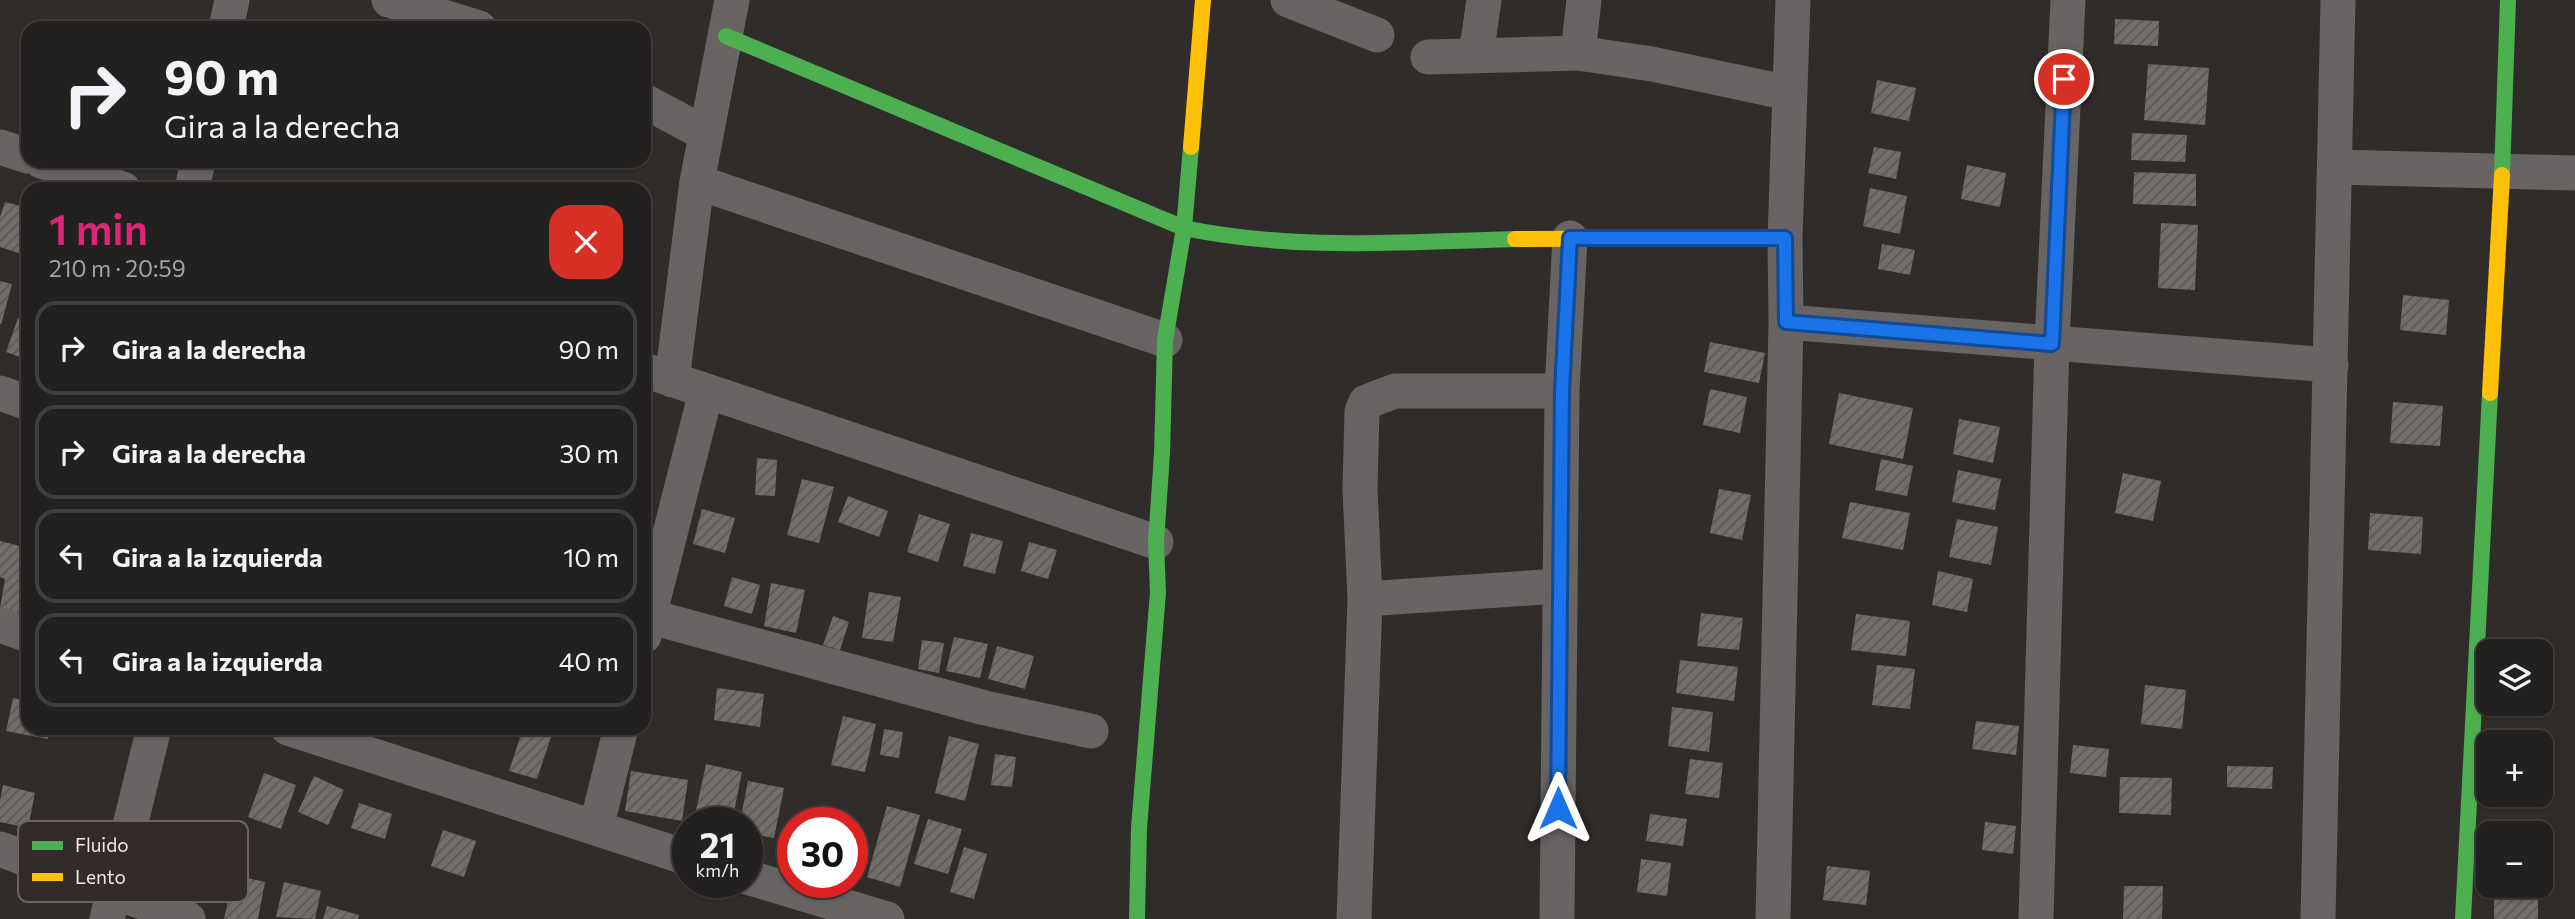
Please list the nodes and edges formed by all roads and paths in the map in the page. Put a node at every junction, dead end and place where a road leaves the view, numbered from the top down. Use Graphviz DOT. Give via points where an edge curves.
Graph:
graph roads {
  1 [pos="232,0"];
  2 [pos="388,0"];
  3 [pos="732,0"];
  4 [pos="1203,0"];
  5 [pos="1288,0"];
  6 [pos="1484,0"];
  7 [pos="1584,0"];
  8 [pos="1793,0"];
  9 [pos="2068,0"];
  10 [pos="2338,0"];
  11 [pos="2508,0"];
  12 [pos="228,21"];
  13 [pos="456,21"];
  14 [pos="1377,35"];
  15 [pos="726,36"];
  16 [pos="1578,53"];
  17 [pos="1476,55"];
  18 [pos="1428,57"];
  19 [pos="1788,93"];
  20 [pos="651,105"];
  21 [pos="706,134"];
  22 [pos="0,147"];
  23 [pos="21,154"];
  24 [pos="2335,167"];
  25 [pos="62,168"];
  26 [pos="2502,172"];
  27 [pos="2575,173"];
  28 [pos="102,182"];
  29 [pos="697,183"];
  30 [pos="1184,228"];
  31 [pos="1570,238"];
  32 [pos="1785,238"];
  33 [pos="1786,322"];
  34 [pos="1164,340"];
  35 [pos="2052,344"];
  36 [pos="2331,365"];
  37 [pos="658,375"];
  38 [pos="1562,391"];
  39 [pos="706,392"];
  40 [pos="0,393"];
  41 [pos="21,400"];
  42 [pos="1156,542"];
  43 [pos="1559,586"];
  44 [pos="1365,599"];
  45 [pos="651,603"];
  46 [pos="651,623"];
  47 [pos="0,625"];
  48 [pos="21,632"];
  49 [pos="1091,731"];
  50 [pos="152,735"];
  51 [pos="310,735"];
  52 [pos="619,735"];
  53 [pos="131,821"];
  54 [pos="596,828"];
  55 [pos="0,849"];
  56 [pos="672,853"];
  57 [pos="18,858"];
  58 [pos="763,882"];
  59 [pos="110,905"];
  60 [pos="188,919"];
  61 [pos="887,919"];
  62 [pos="1137,919"];
  63 [pos="1354,919"];
  64 [pos="1557,919"];
  65 [pos="1773,919"];
  66 [pos="2036,919"];
  67 [pos="2318,919"];
  68 [pos="2463,919"];
  1 -- 12 [label="street"];
  2 -- 13 [label="street"];
  3 -- 15 [label="street"];
  4 -- 30 [label="street"];
  5 -- 14 [label="street"];
  6 -- 17 [label="street"];
  7 -- 16 [label="street"];
  8 -- 19 [label="street"];
  9 -- 35 [label="street"];
  10 -- 24 [label="street"];
  11 -- 26 [label="street"];
  15 -- 21 [label="street"];
  15 -- 30 [label="street"];
  16 -- 17 [label="street"];
  16 -- 19 [label="street"];
  17 -- 18 [label="street"];
  19 -- 32 [label="street"];
  20 -- 21 [label="street"];
  21 -- 29 [label="street"];
  22 -- 23 [label="street"];
  24 -- 26 [label="street"];
  24 -- 36 [label="street"];
  25 -- 28 [label="street"];
  26 -- 27 [label="street"];
  26 -- 68 [label="street"];
  29 -- 34 [label="street"];
  29 -- 37 [label="street"];
  30 -- 31 [label="street" via="1230,238 1302,244"];
  30 -- 34 [label="street"];
  31 -- 32 [label="street"];
  31 -- 38 [label="street"];
  32 -- 33 [label="street"];
  33 -- 35 [label="street"];
  33 -- 65 [label="street"];
  34 -- 42 [label="street"];
  35 -- 36 [label="street"];
  35 -- 66 [label="street"];
  36 -- 67 [label="street"];
  37 -- 39 [label="street"];
  38 -- 43 [label="street"];
  38 -- 44 [label="street" via="1395,391 1366,402 1360,489"];
  39 -- 42 [label="street"];
  39 -- 45 [label="street"];
  40 -- 41 [label="street"];
  42 -- 62 [label="street" via="1158,592 1139,828"];
  43 -- 44 [label="street"];
  43 -- 64 [label="street"];
  44 -- 63 [label="street"];
  46 -- 49 [label="street"];
  47 -- 48 [label="street"];
  50 -- 53 [label="street"];
  51 -- 54 [label="street"];
  52 -- 54 [label="street"];
  54 -- 56 [label="street"];
  55 -- 57 [label="street"];
  58 -- 61 [label="street"];
  59 -- 60 [label="street"];
}
